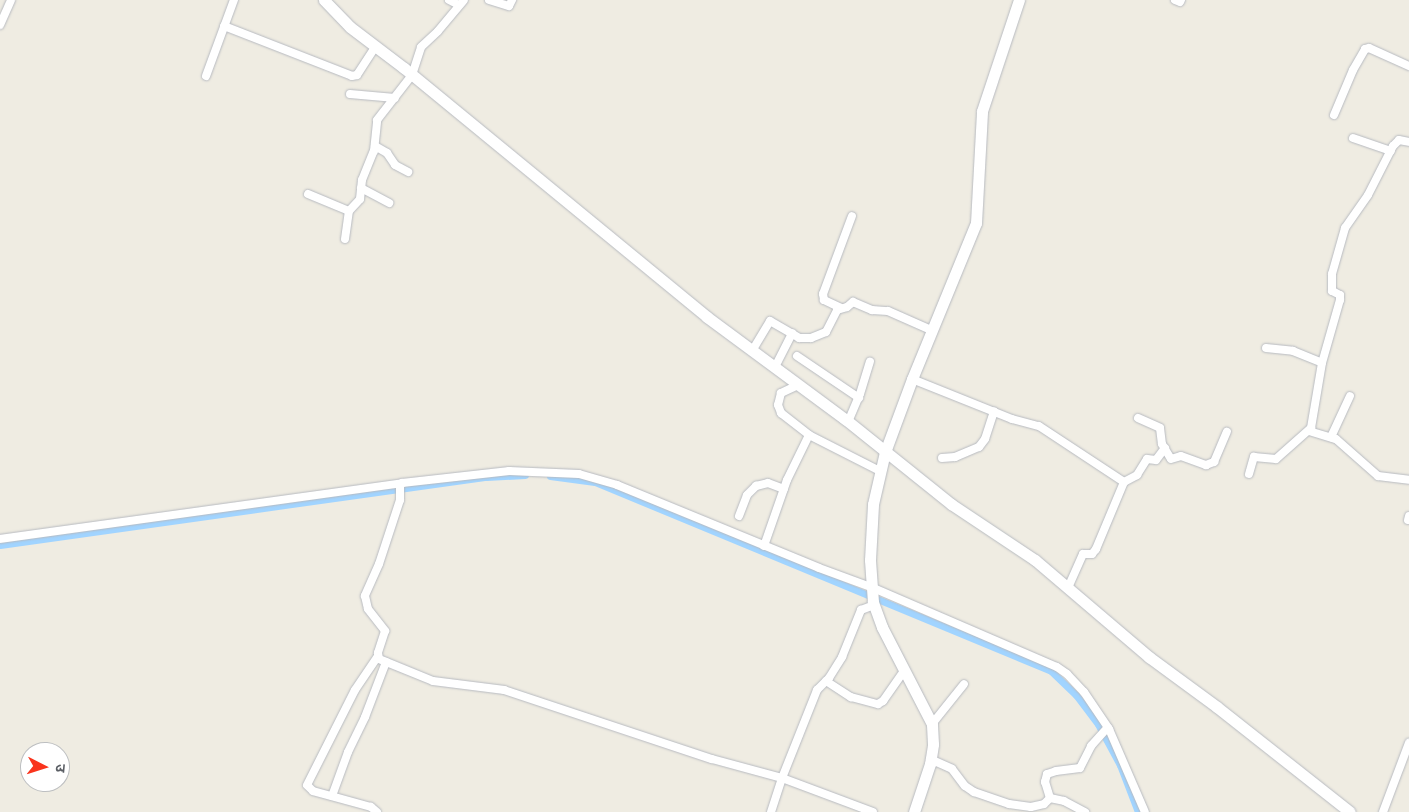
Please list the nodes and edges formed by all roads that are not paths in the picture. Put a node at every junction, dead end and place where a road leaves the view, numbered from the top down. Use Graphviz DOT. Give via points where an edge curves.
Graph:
graph roads {
  1 [pos="11,0"];
  2 [pos="234,0"];
  3 [pos="324,0"];
  4 [pos="449,0"];
  5 [pos="488,0"];
  6 [pos="512,0"];
  7 [pos="1019,0"];
  8 [pos="1175,0"];
  9 [pos="1181,0"];
  10 [pos="461,2"];
  11 [pos="0,25"];
  12 [pos="224,26"];
  13 [pos="375,46"];
  14 [pos="1409,66"];
  15 [pos="412,75"];
  16 [pos="206,76"];
  17 [pos="350,94"];
  18 [pos="395,98"];
  19 [pos="1334,115"];
  20 [pos="1353,138"];
  21 [pos="1409,142"];
  22 [pos="375,146"];
  23 [pos="1391,151"];
  24 [pos="408,172"];
  25 [pos="361,188"];
  26 [pos="308,194"];
  27 [pos="389,203"];
  28 [pos="349,211"];
  29 [pos="852,216"];
  30 [pos="345,239"];
  31 [pos="841,308"];
  32 [pos="931,330"];
  33 [pos="792,334"];
  34 [pos="1266,348"];
  35 [pos="752,351"];
  36 [pos="797,356"];
  37 [pos="870,361"];
  38 [pos="1322,363"];
  39 [pos="775,367"];
  40 [pos="912,379"];
  41 [pos="798,385"];
  42 [pos="1350,396"];
  43 [pos="859,398"];
  44 [pos="994,412"];
  45 [pos="1138,418"];
  46 [pos="848,422"];
  47 [pos="1309,431"];
  48 [pos="1227,432"];
  49 [pos="809,435"];
  50 [pos="1331,437"];
  51 [pos="1165,448"];
  52 [pos="886,452"];
  53 [pos="942,458"];
  54 [pos="880,470"];
  55 [pos="1249,474"];
  56 [pos="1409,480"];
  57 [pos="1124,482"];
  58 [pos="401,484"];
  59 [pos="784,489"];
  60 [pos="738,516"];
  61 [pos="0,539"];
  62 [pos="764,546"];
  63 [pos="1068,588"];
  64 [pos="873,597"];
  65 [pos="378,656"];
  66 [pos="386,662"];
  67 [pos="905,670"];
  68 [pos="826,681"];
  69 [pos="964,684"];
  70 [pos="932,724"];
  71 [pos="1107,728"];
  72 [pos="1409,744"];
  73 [pos="930,760"];
  74 [pos="782,778"];
  75 [pos="332,796"];
  76 [pos="1050,798"];
  77 [pos="377,812"];
  78 [pos="772,812"];
  79 [pos="873,812"];
  80 [pos="914,812"];
  81 [pos="1085,812"];
  82 [pos="1145,812"];
  83 [pos="1350,812"];
  84 [pos="1383,812"];
  1 -- 11 [label="street"];
  2 -- 12 [label="street"];
  3 -- 13 [label="street" via="350,27"];
  4 -- 10 [label="street"];
  5 -- 6 [label="street" via="509,6"];
  7 -- 32 [label="street" via="982,111 976,223"];
  8 -- 9 [label="street"];
  10 -- 15 [label="street" via="422,47"];
  12 -- 13 [label="street" via="352,76 357,75"];
  12 -- 16 [label="street"];
  13 -- 15 [label="street"];
  14 -- 19 [label="street" via="1369,48 1364,49"];
  15 -- 18 [label="street"];
  15 -- 35 [label="street"];
  17 -- 18 [label="street"];
  18 -- 22 [label="street" via="377,120"];
  20 -- 23 [label="street"];
  21 -- 23 [label="street" via="1399,140"];
  22 -- 24 [label="street"];
  22 -- 25 [label="street"];
  23 -- 38 [label="street" via="1368,195 1345,228 1332,274 1332,291 1340,295 1340,300"];
  25 -- 27 [label="street"];
  25 -- 28 [label="street" via="360,199"];
  26 -- 28 [label="street"];
  28 -- 30 [label="street"];
  29 -- 31 [label="street" via="822,294 824,300"];
  31 -- 32 [label="street" via="855,302 872,310 888,311"];
  31 -- 33 [label="street" via="823,334 803,339"];
  32 -- 40 [label="street"];
  33 -- 35 [label="street" via="770,320"];
  33 -- 39 [label="street"];
  34 -- 38 [label="street" via="1293,352"];
  35 -- 39 [label="street"];
  36 -- 43 [label="street"];
  37 -- 43 [label="street"];
  38 -- 47 [label="street"];
  39 -- 41 [label="street"];
  40 -- 44 [label="street"];
  40 -- 52 [label="street"];
  41 -- 46 [label="street"];
  41 -- 49 [label="street" via="781,393 778,405 781,413"];
  42 -- 50 [label="street"];
  43 -- 46 [label="street"];
  44 -- 53 [label="street" via="985,439 978,447 955,457"];
  44 -- 57 [label="street" via="1048,430"];
  45 -- 51 [label="street" via="1160,428"];
  46 -- 52 [label="street"];
  47 -- 50 [label="street"];
  47 -- 55 [label="street" via="1276,459 1254,457"];
  48 -- 51 [label="street" via="1210,465 1181,456 1171,459"];
  49 -- 54 [label="street"];
  49 -- 59 [label="street"];
  50 -- 56 [label="street" via="1378,476"];
  51 -- 57 [label="street" via="1156,460 1147,460 1137,475"];
  52 -- 54 [label="street"];
  52 -- 63 [label="street" via="951,504 1035,560"];
  54 -- 64 [label="street" via="872,504"];
  57 -- 63 [label="street" via="1096,548 1092,554 1083,554"];
  58 -- 61 [label="street"];
  58 -- 62 [label="street" via="509,470 578,474 617,485"];
  58 -- 65 [label="street" via="400,500 365,596 368,609 385,631"];
  59 -- 60 [label="street" via="768,483 756,486 747,495"];
  59 -- 62 [label="street"];
  62 -- 64 [label="street"];
  63 -- 83 [label="street" via="1149,658 1218,707"];
  64 -- 67 [label="street"];
  64 -- 68 [label="street" via="861,610 842,657"];
  64 -- 71 [label="street" via="1057,667 1084,692"];
  65 -- 66 [label="street"];
  65 -- 75 [label="street" via="355,690 307,781 308,788"];
  66 -- 74 [label="street" via="444,683 504,690 712,759"];
  66 -- 75 [label="street"];
  67 -- 68 [label="street" via="878,704 851,697"];
  67 -- 70 [label="street"];
  68 -- 74 [label="street" via="814,696"];
  69 -- 70 [label="street"];
  70 -- 73 [label="street"];
  71 -- 76 [label="street" via="1080,768 1047,774 1045,782"];
  71 -- 82 [label="street" via="1118,746"];
  72 -- 84 [label="street"];
  73 -- 76 [label="street" via="952,769 969,789 1002,802 1024,807 1044,804"];
  73 -- 80 [label="street"];
  74 -- 78 [label="street"];
  74 -- 79 [label="street"];
  75 -- 77 [label="street" via="372,807"];
  76 -- 81 [label="street"];
}
